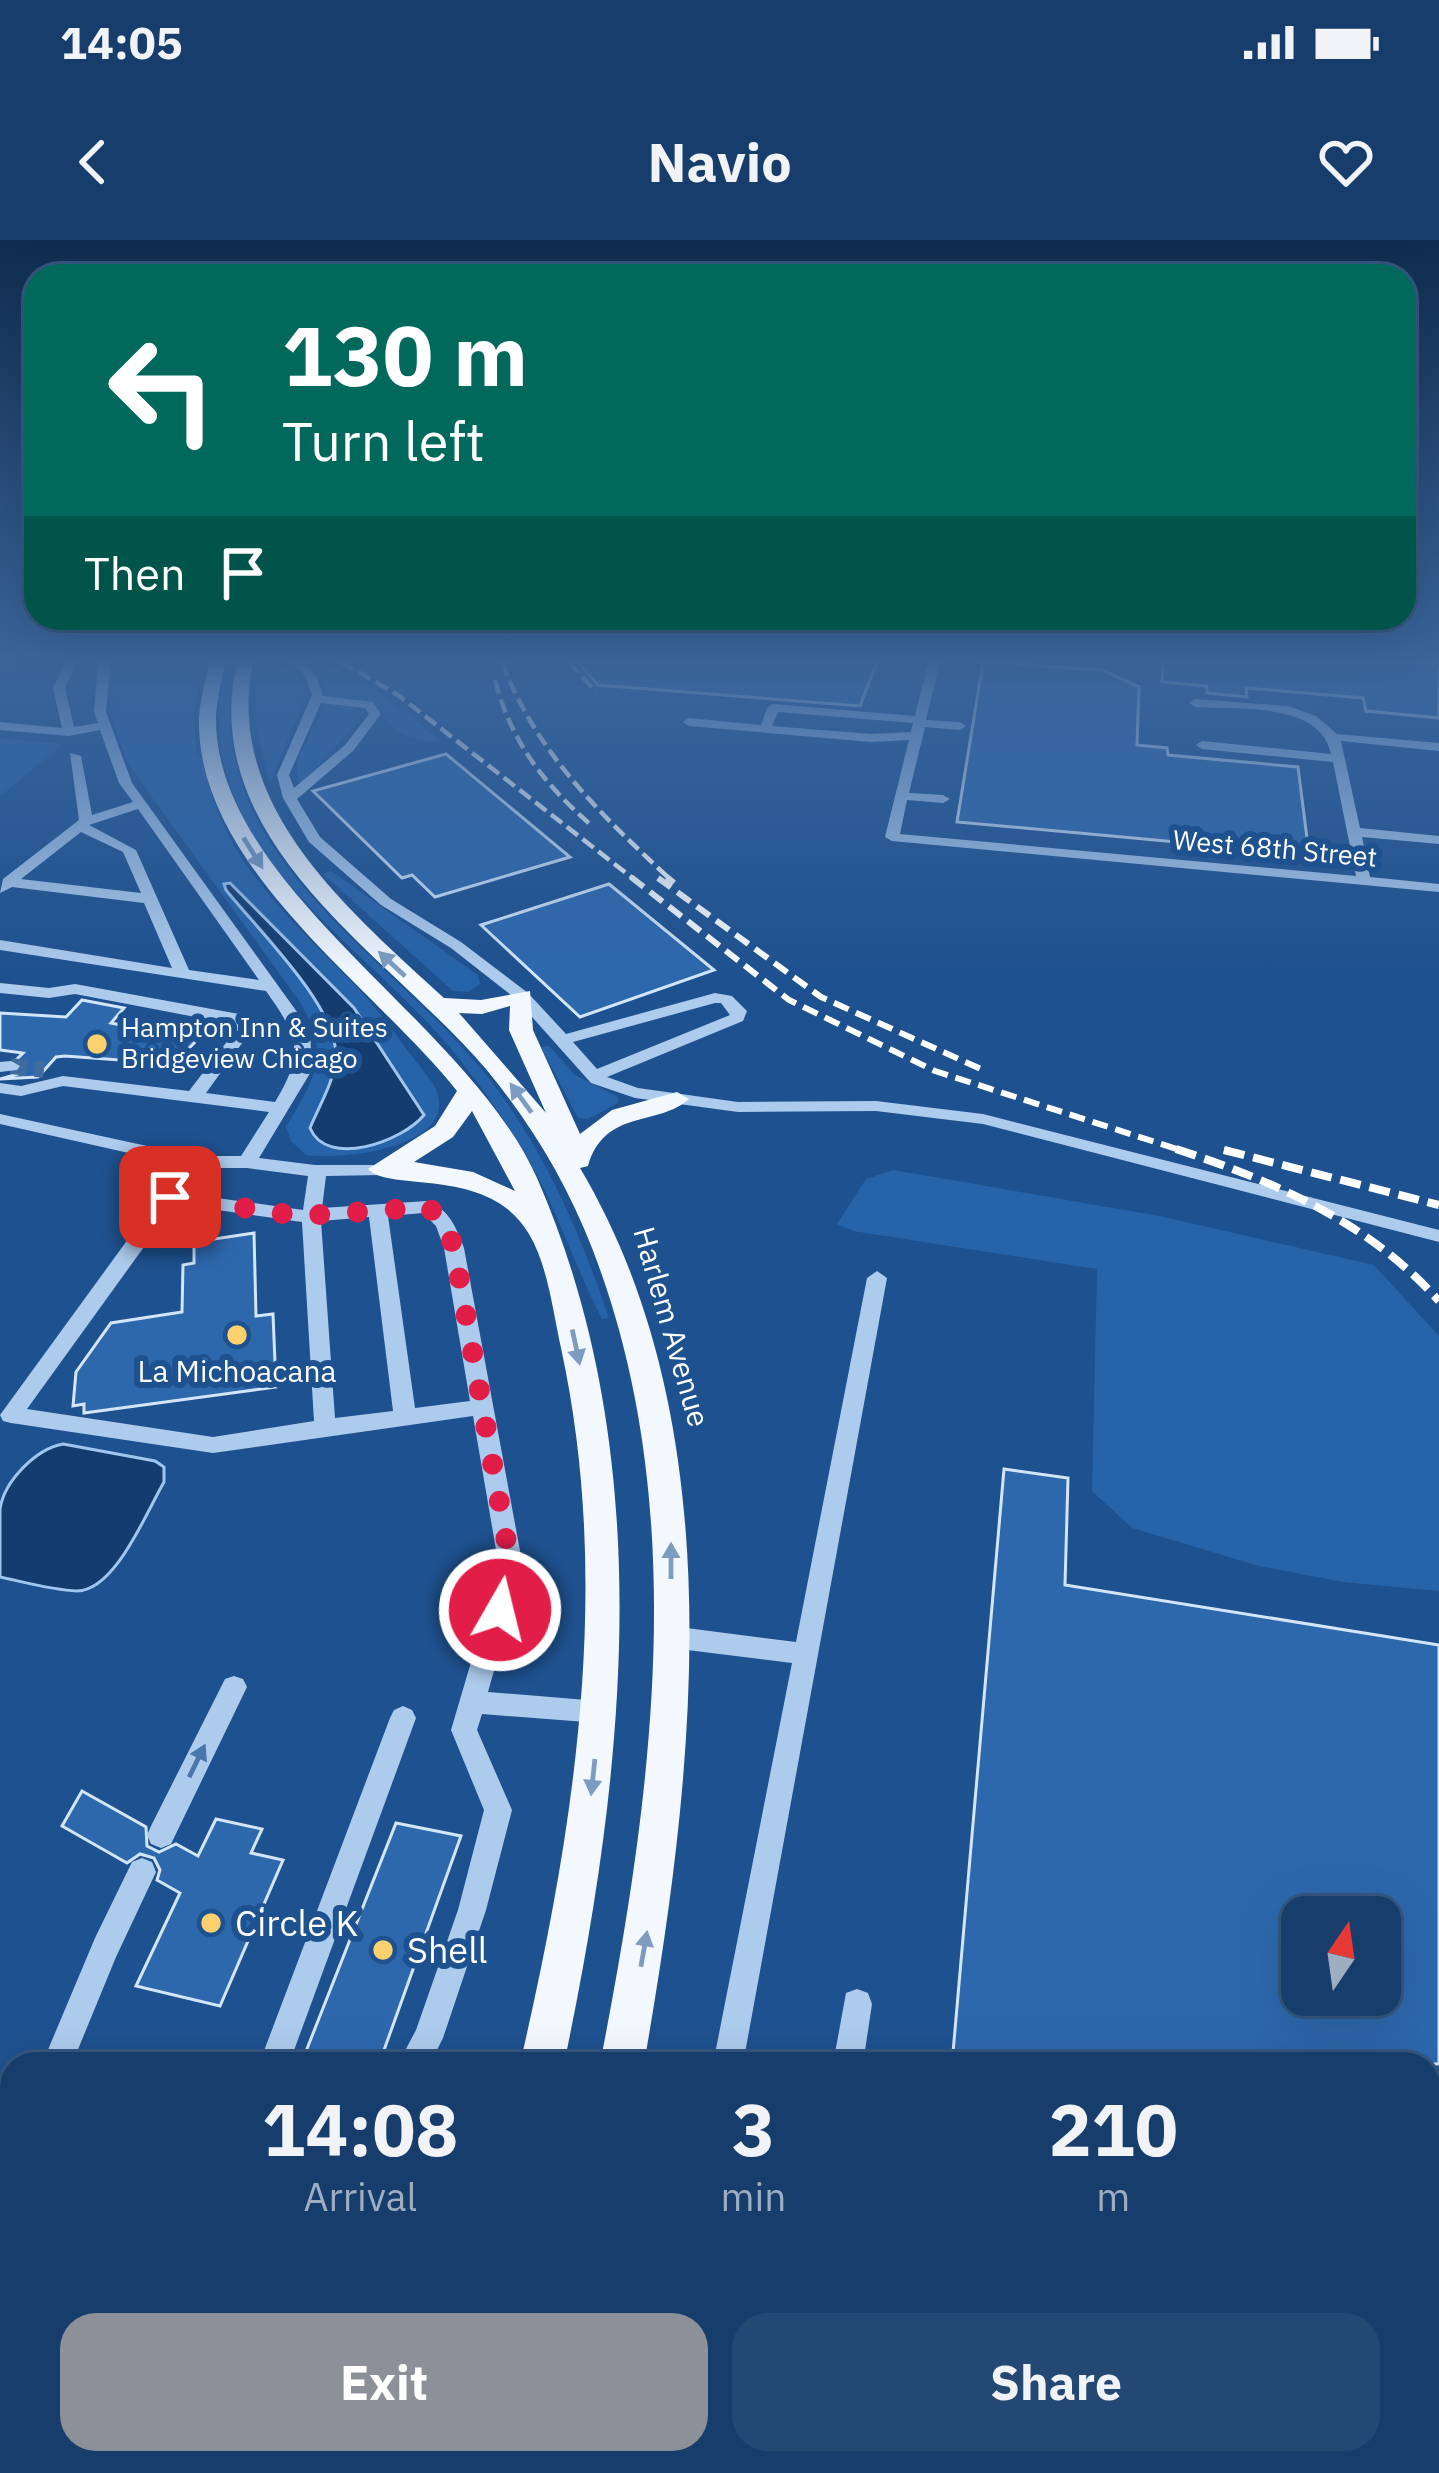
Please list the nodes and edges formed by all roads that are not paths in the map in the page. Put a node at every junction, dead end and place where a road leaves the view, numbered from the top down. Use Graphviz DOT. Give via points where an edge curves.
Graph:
graph roads {
  1 [pos="76,766"];
  2 [pos="117,766"];
  3 [pos="217,766"];
  4 [pos="250,766"];
  5 [pos="286,766"];
  6 [pos="328,766"];
  7 [pos="909,766"];
  8 [pos="1340,766"];
  9 [pos="902,796"];
  10 [pos="290,798"];
  11 [pos="943,800"];
  12 [pos="140,804"];
  13 [pos="83,824"];
  14 [pos="1354,832"];
  15 [pos="1438,842"];
  16 [pos="1364,881"];
  17 [pos="4,885"];
  18 [pos="1439,888"];
  19 [pos="152,899"];
  20 [pos="0,945"];
  21 [pos="183,974"];
  22 [pos="272,987"];
  23 [pos="0,988"];
  24 [pos="521,996"];
  25 [pos="436,1005"];
  26 [pos="563,1040"];
  27 [pos="44,1070"];
  28 [pos="594,1076"];
  29 [pos="63,1081"];
  30 [pos="0,1088"];
  31 [pos="468,1092"];
  32 [pos="194,1097"];
  33 [pos="677,1099"];
  34 [pos="282,1108"];
  35 [pos="0,1119"];
  36 [pos="578,1154"];
  37 [pos="193,1162"];
  38 [pos="247,1162"];
  39 [pos="382,1169"];
  40 [pos="318,1171"];
  41 [pos="170,1197"];
  42 [pos="584,1197"];
  43 [pos="378,1211"];
  44 [pos="311,1216"];
  45 [pos="544,1235"];
  46 [pos="1439,1236"];
  47 [pos="877,1278"];
  48 [pos="483,1407"];
  49 [pos="405,1418"];
  50 [pos="325,1428"];
  51 [pos="671,1637"];
  52 [pos="806,1654"];
  53 [pos="234,1687"];
  54 [pos="473,1702"];
  55 [pos="599,1712"];
  56 [pos="404,1718"];
  57 [pos="161,1835"];
  58 [pos="142,1872"];
  59 [pos="856,2004"];
  60 [pos="62,2052"];
  61 [pos="279,2052"];
  62 [pos="420,2052"];
  63 [pos="544,2052"];
  64 [pos="624,2052"];
  65 [pos="730,2052"];
  66 [pos="850,2052"];
  1 -- 13 [label="street"];
  2 -- 12 [label="street"];
  3 -- 31 [label="main road, one-way" via="250,849 294,907"];
  25 -- 4 [label="main road, Harlem Avenue, one-way" via="298,869"];
  5 -- 10 [label="street"];
  6 -- 10 [label="street"];
  7 -- 9 [label="street"];
  8 -- 14 [label="street"];
  9 -- 11 [label="street"];
  9 -- 16 [label="street, West 68th Street" via="892,837 1163,856"];
  10 -- 24 [label="street" via="337,863"];
  12 -- 13 [label="street"];
  12 -- 22 [label="street"];
  13 -- 17 [label="street"];
  13 -- 19 [label="street" via="129,850"];
  14 -- 15 [label="street"];
  14 -- 16 [label="street"];
  16 -- 18 [label="street, West 68th Street"];
  17 -- 19 [label="street"];
  19 -- 21 [label="street"];
  20 -- 21 [label="street"];
  21 -- 22 [label="street"];
  22 -- 34 [label="street" via="302,1030 304,1048 303,1070"];
  23 -- 32 [label="street" via="95,991 233,1017 239,1035"];
  24 -- 25 [label="main road" via="482,1007"];
  24 -- 26 [label="street"];
  24 -- 36 [label="main road" via="521,1030"];
  42 -- 25 [label="main road, Harlem Avenue, one-way" via="508,1080"];
  26 -- 28 [label="street"];
  26 -- 28 [label="street" via="715,998 739,1011"];
  27 -- 29 [label="street"];
  28 -- 33 [label="street"];
  29 -- 30 [label="street"];
  29 -- 32 [label="street"];
  31 -- 39 [label="main road" via="446,1135"];
  31 -- 45 [label="main road" via="522,1176"];
  32 -- 34 [label="street"];
  33 -- 36 [label="main road" via="606,1122"];
  33 -- 46 [label="street" via="983,1119"];
  34 -- 38 [label="street"];
  35 -- 37 [label="street"];
  36 -- 42 [label="main road"];
  37 -- 38 [label="street"];
  37 -- 41 [label="street"];
  38 -- 40 [label="street"];
  39 -- 40 [label="street"];
  39 -- 45 [label="main road" via="484,1182"];
  40 -- 44 [label="street"];
  41 -- 44 [label="street"];
  41 -- 50 [label="street" via="11,1414 213,1445"];
  51 -- 42 [label="main road, Harlem Avenue, one-way" via="670,1532 657,1435 617,1276"];
  43 -- 44 [label="street"];
  43 -- 48 [label="street" via="428,1207 445,1223"];
  43 -- 49 [label="street"];
  44 -- 50 [label="street"];
  45 -- 55 [label="main road, one-way" via="567,1306 595,1453"];
  47 -- 52 [label="street"];
  48 -- 49 [label="street"];
  48 -- 54 [label="street" via="511,1567"];
  49 -- 50 [label="street"];
  51 -- 52 [label="street"];
  64 -- 51 [label="main road, Harlem Avenue, one-way" via="664,1809"];
  52 -- 65 [label="street"];
  57 -- 53 [label="street, one-way"];
  54 -- 55 [label="street"];
  54 -- 62 [label="street" via="464,1730 498,1810"];
  55 -- 63 [label="main road, one-way"];
  56 -- 61 [label="street"];
  58 -- 60 [label="street"];
  59 -- 66 [label="street"];
}
